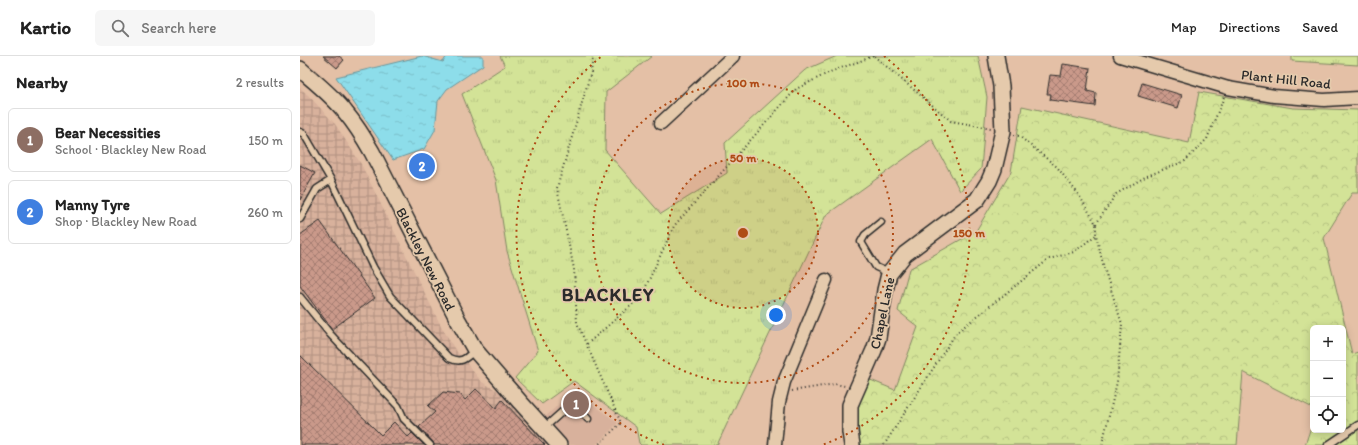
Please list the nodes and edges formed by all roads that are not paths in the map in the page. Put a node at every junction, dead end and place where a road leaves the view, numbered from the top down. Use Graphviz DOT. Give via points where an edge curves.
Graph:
graph roads {
  1 [pos="733,56"];
  2 [pos="996,56"];
  3 [pos="1125,57"];
  4 [pos="300,69"];
  5 [pos="1358,98"];
  6 [pos="661,124"];
  7 [pos="300,132"];
  8 [pos="331,180"];
  9 [pos="300,219"];
  10 [pos="881,222"];
  11 [pos="889,274"];
  12 [pos="826,280"];
  13 [pos="300,297"];
  14 [pos="475,350"];
  15 [pos="588,419"];
  16 [pos="1358,425"];
  17 [pos="544,428"];
  18 [pos="430,445"];
  19 [pos="559,445"];
  20 [pos="775,445"];
  21 [pos="852,445"];
  22 [pos="1328,445"];
  1 -- 6 [label="street"];
  2 -- 11 [label="street, Chapel Lane" via="1004,131 990,181 976,200 905,254"];
  3 -- 5 [label="street, Plant Hill Road" via="1228,88 1274,96 1324,100"];
  4 -- 14 [label="street, Blackley New Road" via="329,95 359,130"];
  7 -- 8 [label="lane" via="304,134"];
  8 -- 9 [label="lane" via="317,189"];
  8 -- 14 [label="lane" via="373,267 390,296 449,358 463,360"];
  10 -- 11 [label="lane" via="864,235 861,242 876,267"];
  11 -- 21 [label="street, Chapel Lane" via="878,338 850,405"];
  12 -- 20 [label="street" via="784,382 779,402"];
  13 -- 18 [label="lane" via="330,334 398,406 404,419"];
  14 -- 17 [label="street, Blackley New Road"];
  15 -- 17 [label="lane" via="573,402"];
  16 -- 22 [label="lane"];
  17 -- 19 [label="street, Blackley New Road"];
}
